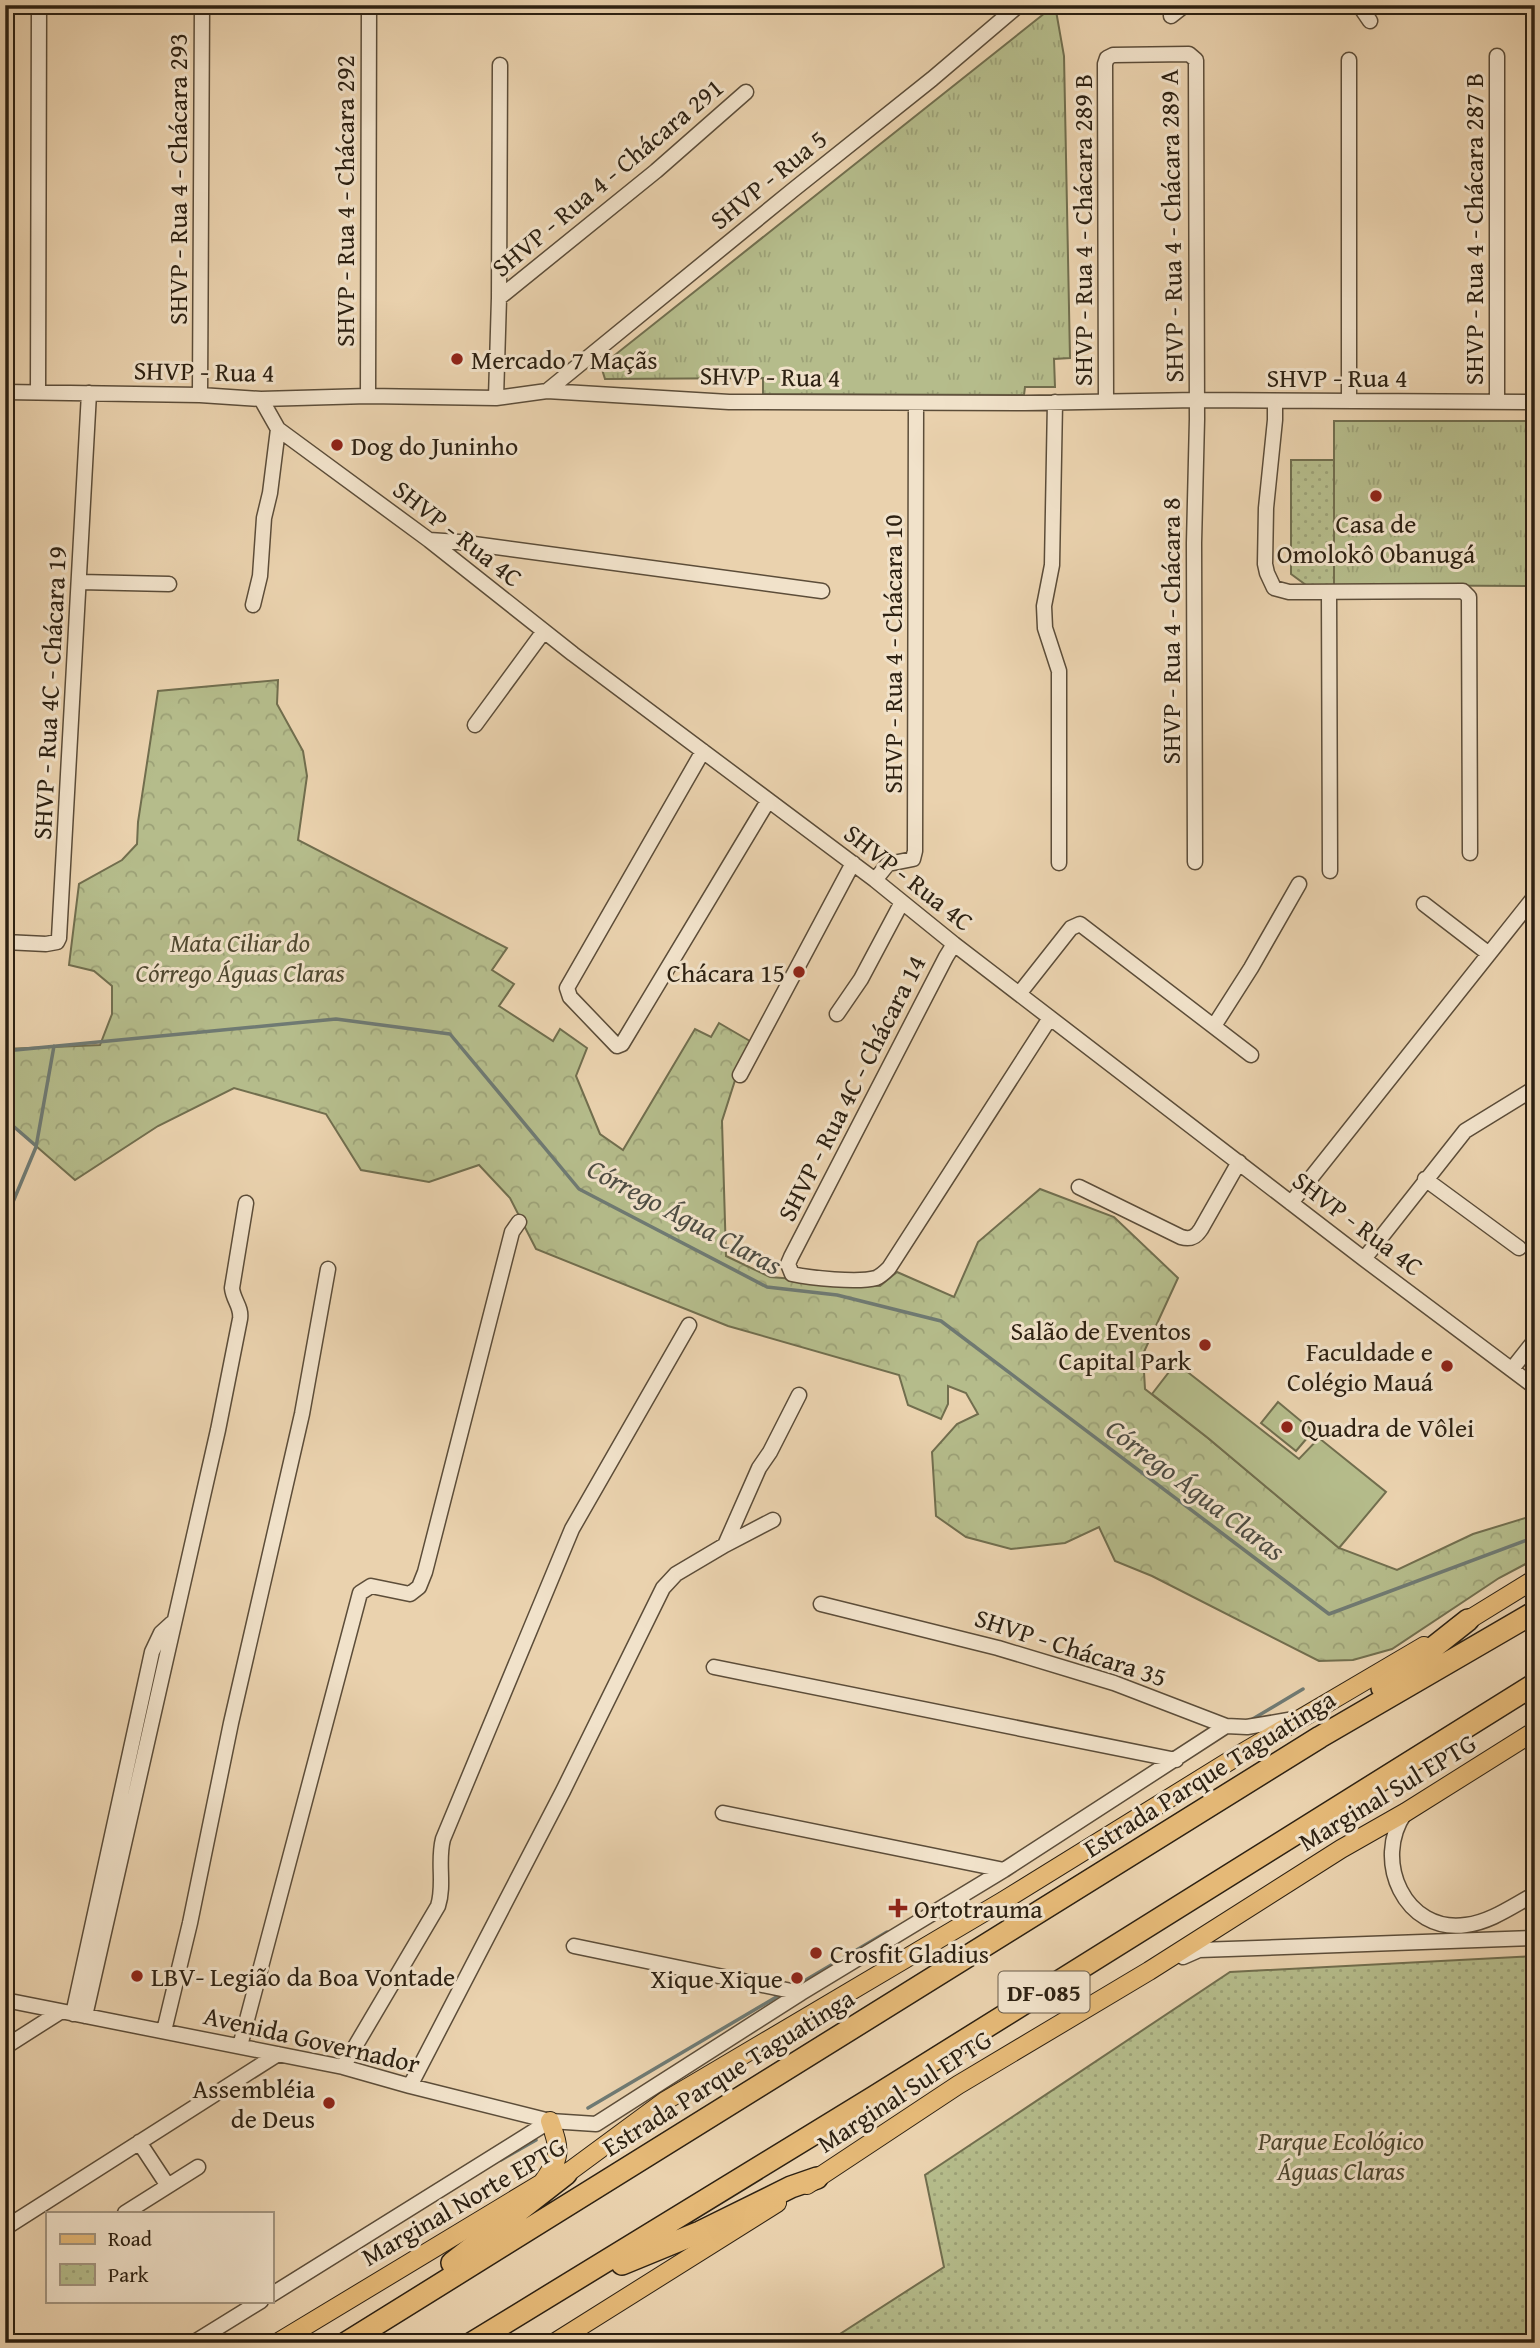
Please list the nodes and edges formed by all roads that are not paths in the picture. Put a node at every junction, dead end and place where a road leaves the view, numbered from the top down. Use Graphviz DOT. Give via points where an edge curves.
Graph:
graph roads {
  1 [pos="39,5"];
  2 [pos="202,5"];
  3 [pos="369,5"];
  4 [pos="1019,5"];
  5 [pos="1185,5"];
  6 [pos="1359,5"];
  7 [pos="1171,16"];
  8 [pos="1370,21"];
  9 [pos="1189,54"];
  10 [pos="1497,56"];
  11 [pos="1349,60"];
  12 [pos="500,65"];
  13 [pos="746,92"];
  14 [pos="499,298"];
  15 [pos="547,391"];
  16 [pos="5,392"];
  17 [pos="38,392"];
  18 [pos="89,393"];
  19 [pos="200,395"];
  20 [pos="368,396"];
  21 [pos="496,398"];
  22 [pos="261,399"];
  23 [pos="1197,400"];
  24 [pos="1275,401"];
  25 [pos="1349,401"];
  26 [pos="1055,402"];
  27 [pos="1106,402"];
  28 [pos="1497,402"];
  29 [pos="1535,402"];
  30 [pos="916,403"];
  31 [pos="278,429"];
  32 [pos="429,540"];
  33 [pos="79,582"];
  34 [pos="169,584"];
  35 [pos="822,591"];
  36 [pos="1329,592"];
  37 [pos="253,605"];
  38 [pos="544,631"];
  39 [pos="475,725"];
  40 [pos="703,751"];
  41 [pos="768,801"];
  42 [pos="1470,853"];
  43 [pos="1195,862"];
  44 [pos="853,863"];
  45 [pos="1059,863"];
  46 [pos="1330,871"];
  47 [pos="875,880"];
  48 [pos="1299,884"];
  49 [pos="1535,896"];
  50 [pos="902,902"];
  51 [pos="1424,904"];
  52 [pos="5,942"];
  53 [pos="954,944"];
  54 [pos="1489,954"];
  55 [pos="1019,994"];
  56 [pos="837,1014"];
  57 [pos="1050,1018"];
  58 [pos="1214,1026"];
  59 [pos="1251,1055"];
  60 [pos="740,1074"];
  61 [pos="1535,1088"];
  62 [pos="1239,1162"];
  63 [pos="1425,1179"];
  64 [pos="1080,1187"];
  65 [pos="246,1203"];
  66 [pos="1292,1203"];
  67 [pos="519,1222"];
  68 [pos="1519,1248"];
  69 [pos="1364,1259"];
  70 [pos="328,1269"];
  71 [pos="689,1325"];
  72 [pos="1535,1340"];
  73 [pos="1512,1369"];
  74 [pos="1535,1387"];
  75 [pos="799,1395"];
  76 [pos="773,1520"];
  77 [pos="725,1545"];
  78 [pos="1535,1579"];
  79 [pos="821,1604"];
  80 [pos="1535,1612"];
  81 [pos="1468,1620"];
  82 [pos="714,1667"];
  83 [pos="1535,1684"];
  84 [pos="1305,1716"];
  85 [pos="1226,1726"];
  86 [pos="1535,1731"];
  87 [pos="1320,1737"];
  88 [pos="1176,1760"];
  89 [pos="1406,1812"];
  90 [pos="723,1813"];
  91 [pos="1004,1870"];
  92 [pos="1535,1894"];
  93 [pos="1535,1938"];
  94 [pos="574,1946"];
  95 [pos="1149,1971"];
  96 [pos="801,1993"];
  97 [pos="5,2000"];
  98 [pos="73,2014"];
  99 [pos="164,2031"];
  100 [pos="240,2046"];
  101 [pos="5,2047"];
  102 [pos="278,2054"];
  103 [pos="344,2067"];
  104 [pos="410,2086"];
  105 [pos="550,2121"];
  106 [pos="139,2142"];
  107 [pos="198,2167"];
  108 [pos="566,2174"];
  109 [pos="817,2178"];
  110 [pos="542,2183"];
  111 [pos="168,2186"];
  112 [pos="126,2212"];
  113 [pos="5,2228"];
  114 [pos="273,2294"];
  115 [pos="550,2294"];
  116 [pos="259,2302"];
  117 [pos="353,2338"];
  118 [pos="193,2343"];
  119 [pos="277,2343"];
  120 [pos="472,2343"];
  121 [pos="554,2343"];
  1 -- 17 [label="street"];
  2 -- 19 [label="street, SHVP - Rua 4 - Chácara 293"];
  3 -- 20 [label="street, SHVP - Rua 4 - Chácara 292"];
  4 -- 15 [label="street, SHVP - Rua 5"];
  5 -- 7 [label="street"];
  6 -- 8 [label="street"];
  9 -- 23 [label="street, SHVP - Rua 4 - Chácara 289 A" via="1196,60"];
  9 -- 27 [label="street, SHVP - Rua 4 - Chácara 289 B" via="1107,58"];
  10 -- 28 [label="street, SHVP - Rua 4 - Chácara 287 B"];
  11 -- 25 [label="street"];
  12 -- 14 [label="street, SHVP - Rua 4 - Chácara 291"];
  13 -- 14 [label="street, SHVP - Rua 4 - Chácara 291"];
  14 -- 21 [label="street, SHVP - Rua 4 - Chácara 291"];
  15 -- 21 [label="street, SHVP - Rua 4"];
  15 -- 30 [label="street, SHVP - Rua 4" via="729,402"];
  16 -- 17 [label="street, SHVP - Rua 4"];
  17 -- 18 [label="street, SHVP - Rua 4"];
  18 -- 19 [label="street, SHVP - Rua 4"];
  18 -- 33 [label="street, SHVP - Rua 4C - Chácara 19"];
  19 -- 22 [label="street, SHVP - Rua 4"];
  20 -- 21 [label="street, SHVP - Rua 4"];
  20 -- 22 [label="street, SHVP - Rua 4"];
  22 -- 31 [label="street, SHVP - Rua 4C"];
  23 -- 24 [label="street, SHVP - Rua 4"];
  23 -- 27 [label="street, SHVP - Rua 4"];
  23 -- 43 [label="street, SHVP - Rua 4 - Chácara 8"];
  24 -- 25 [label="street, SHVP - Rua 4"];
  24 -- 36 [label="street" via="1266,508 1267,573 1279,590"];
  25 -- 28 [label="street, SHVP - Rua 4"];
  26 -- 27 [label="street, SHVP - Rua 4"];
  26 -- 30 [label="street, SHVP - Rua 4"];
  26 -- 45 [label="street" via="1052,565 1044,606 1045,628 1060,680"];
  28 -- 29 [label="street, SHVP - Rua 4"];
  30 -- 47 [label="street, SHVP - Rua 4 - Chácara 10" via="915,851 912,859 888,864"];
  31 -- 32 [label="street, SHVP - Rua 4C"];
  31 -- 37 [label="street"];
  32 -- 35 [label="street"];
  32 -- 38 [label="street, SHVP - Rua 4C"];
  33 -- 34 [label="street"];
  33 -- 52 [label="street, SHVP - Rua 4C - Chácara 19" via="59,941"];
  36 -- 42 [label="street" via="1467,593"];
  36 -- 46 [label="street"];
  38 -- 39 [label="street"];
  38 -- 40 [label="street, SHVP - Rua 4C"];
  40 -- 41 [label="street, SHVP - Rua 4C"];
  40 -- 41 [label="street" via="568,984 568,995 617,1046"];
  41 -- 44 [label="street, SHVP - Rua 4C"];
  44 -- 47 [label="street, SHVP - Rua 4C"];
  44 -- 60 [label="street"];
  47 -- 50 [label="street, SHVP - Rua 4C"];
  48 -- 58 [label="street"];
  49 -- 54 [label="street"];
  50 -- 53 [label="street, SHVP - Rua 4C"];
  50 -- 56 [label="street"];
  51 -- 54 [label="street"];
  53 -- 55 [label="street, SHVP - Rua 4C"];
  53 -- 57 [label="street, SHVP - Rua 4C - Chácara 14" via="791,1257 792,1274 870,1279 889,1268"];
  54 -- 66 [label="street"];
  55 -- 57 [label="street, SHVP - Rua 4C"];
  55 -- 58 [label="street" via="1071,928 1080,925"];
  57 -- 62 [label="street, SHVP - Rua 4C"];
  58 -- 59 [label="street"];
  61 -- 63 [label="street" via="1465,1131"];
  62 -- 64 [label="street" via="1197,1236 1190,1239"];
  62 -- 66 [label="street, SHVP - Rua 4C"];
  63 -- 68 [label="street"];
  63 -- 69 [label="street"];
  65 -- 98 [label="street" via="232,1288 240,1319 218,1430"];
  66 -- 69 [label="street, SHVP - Rua 4C"];
  67 -- 100 [label="street" via="512,1232 419,1587 410,1594 371,1586 360,1593"];
  69 -- 73 [label="street, SHVP - Rua 4C"];
  70 -- 99 [label="street" via="302,1414"];
  71 -- 103 [label="street" via="572,1529 443,1839 438,1906"];
  72 -- 73 [label="street"];
  73 -- 74 [label="street, SHVP - Rua 4C"];
  75 -- 77 [label="street" via="759,1468"];
  76 -- 77 [label="street"];
  77 -- 104 [label="street" via="676,1574 663,1588 564,1791"];
  78 -- 81 [label="main road, Marginal Norte EPTG"];
  79 -- 85 [label="street, SHVP - Chácara 35" via="998,1648 1114,1683"];
  80 -- 87 [label="highway, Estrada Parque Taguatinga / DF-085"];
  81 -- 84 [label="main road, Marginal Norte EPTG"];
  81 -- 87 [label="highway"];
  82 -- 88 [label="street"];
  83 -- 115 [label="highway, DF-085"];
  84 -- 85 [label="street, SHVP - Chácara 35" via="1270,1725"];
  84 -- 108 [label="main road, Marginal Norte EPTG" via="665,2101"];
  85 -- 88 [label="street"];
  86 -- 89 [label="main road, Marginal Sul EPTG"];
  87 -- 117 [label="highway, Estrada Parque Taguatinga / DF-085"];
  88 -- 91 [label="street"];
  89 -- 92 [label="street" via="1394,1838 1393,1875 1408,1901 1426,1917 1466,1925"];
  89 -- 95 [label="main road, Marginal Sul EPTG"];
  90 -- 91 [label="street"];
  91 -- 96 [label="street"];
  93 -- 95 [label="street" via="1199,1950"];
  94 -- 96 [label="street"];
  95 -- 109 [label="main road, Marginal Sul EPTG" via="958,2085"];
  96 -- 105 [label="street, Avenida Governador" via="606,2119 596,2124"];
  97 -- 98 [label="street, Avenida Governador"];
  98 -- 99 [label="street, Avenida Governador"];
  98 -- 101 [label="street"];
  99 -- 100 [label="street, Avenida Governador"];
  100 -- 102 [label="street, Avenida Governador"];
  102 -- 103 [label="street, Avenida Governador"];
  102 -- 106 [label="street"];
  103 -- 104 [label="street, Avenida Governador"];
  104 -- 105 [label="street, Avenida Governador"];
  105 -- 110 [label="main road" via="559,2155"];
  105 -- 114 [label="street"];
  106 -- 111 [label="street"];
  106 -- 113 [label="street"];
  107 -- 111 [label="street"];
  108 -- 110 [label="main road, Marginal Norte EPTG"];
  108 -- 117 [label="highway"];
  109 -- 115 [label="highway"];
  109 -- 121 [label="main road, Marginal Sul EPTG"];
  110 -- 119 [label="main road, Marginal Norte EPTG"];
  111 -- 112 [label="street"];
  115 -- 120 [label="highway, DF-085"];
  116 -- 118 [label="street"];
}
